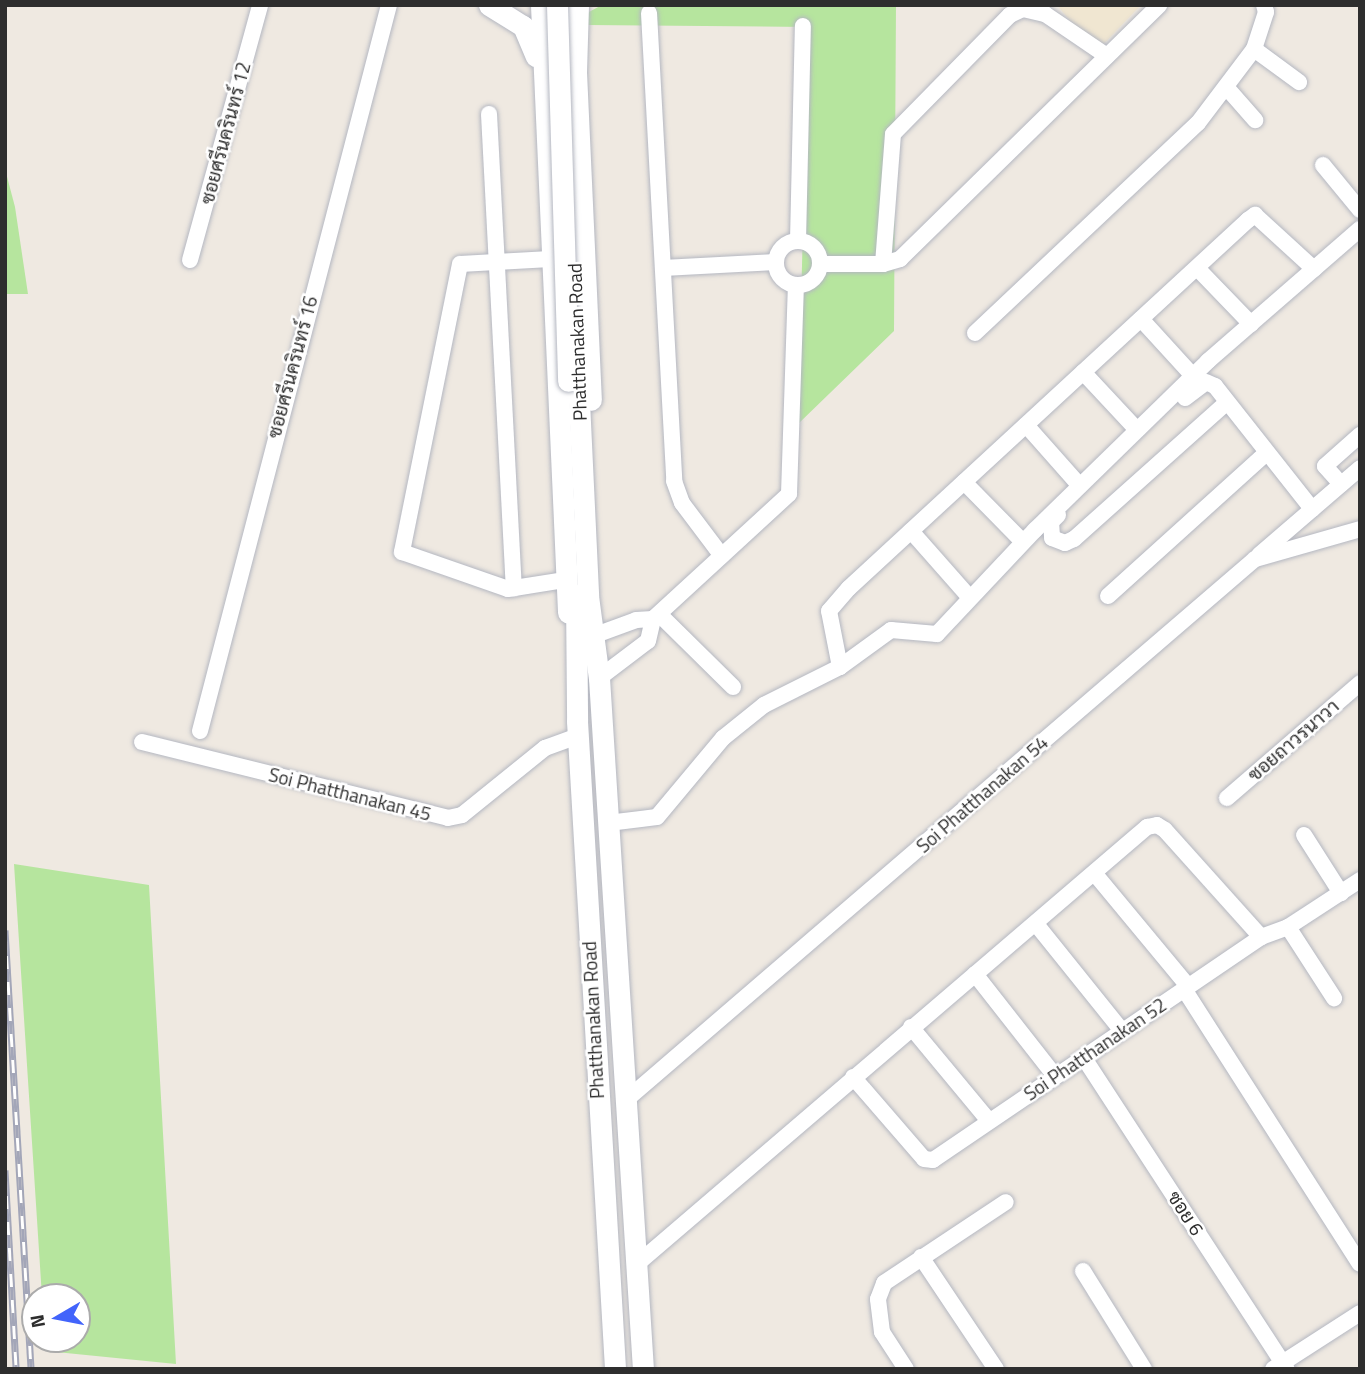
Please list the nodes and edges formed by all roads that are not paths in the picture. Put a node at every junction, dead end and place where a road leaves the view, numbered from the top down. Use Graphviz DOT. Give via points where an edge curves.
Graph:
graph roads {
  1 [pos="260,5"];
  2 [pos="389,5"];
  3 [pos="488,5"];
  4 [pos="541,5"];
  5 [pos="557,5"];
  6 [pos="588,5"];
  7 [pos="1159,5"];
  8 [pos="1264,5"];
  9 [pos="573,11"];
  10 [pos="649,13"];
  11 [pos="803,26"];
  12 [pos="1254,49"];
  13 [pos="1107,56"];
  14 [pos="541,72"];
  15 [pos="1299,82"];
  16 [pos="1227,88"];
  17 [pos="489,114"];
  18 [pos="1255,120"];
  19 [pos="579,157"];
  20 [pos="546,162"];
  21 [pos="1323,165"];
  22 [pos="1360,210"];
  23 [pos="1360,229"];
  24 [pos="797,241"];
  25 [pos="550,259"];
  26 [pos="190,260"];
  27 [pos="497,261"];
  28 [pos="776,262"];
  29 [pos="820,264"];
  30 [pos="883,264"];
  31 [pos="663,268"];
  32 [pos="1197,268"];
  33 [pos="1314,270"];
  34 [pos="796,285"];
  35 [pos="1141,319"];
  36 [pos="1251,324"];
  37 [pos="975,333"];
  38 [pos="1083,372"];
  39 [pos="1193,376"];
  40 [pos="573,380"];
  41 [pos="1227,401"];
  42 [pos="1026,425"];
  43 [pos="1137,430"];
  44 [pos="1360,435"];
  45 [pos="1266,453"];
  46 [pos="1360,468"];
  47 [pos="964,482"];
  48 [pos="1340,484"];
  49 [pos="1080,486"];
  50 [pos="1312,509"];
  51 [pos="1360,529"];
  52 [pos="911,531"];
  53 [pos="1023,542"];
  54 [pos="722,556"];
  55 [pos="1255,559"];
  56 [pos="565,580"];
  57 [pos="514,588"];
  58 [pos="1108,596"];
  59 [pos="970,598"];
  60 [pos="656,617"];
  61 [pos="601,634"];
  62 [pos="839,667"];
  63 [pos="575,670"];
  64 [pos="599,678"];
  65 [pos="1360,683"];
  66 [pos="733,687"];
  67 [pos="200,731"];
  68 [pos="578,736"];
  69 [pos="142,742"];
  70 [pos="1227,798"];
  71 [pos="608,823"];
  72 [pos="1304,835"];
  73 [pos="1096,874"];
  74 [pos="1353,889"];
  75 [pos="1036,924"];
  76 [pos="1289,927"];
  77 [pos="1261,937"];
  78 [pos="975,974"];
  79 [pos="1186,988"];
  80 [pos="1334,998"];
  81 [pos="911,1027"];
  82 [pos="1122,1031"];
  83 [pos="1084,1058"];
  84 [pos="1055,1076"];
  85 [pos="853,1077"];
  86 [pos="626,1100"];
  87 [pos="989,1121"];
  88 [pos="1006,1202"];
  89 [pos="921,1257"];
  90 [pos="637,1264"];
  91 [pos="1360,1265"];
  92 [pos="1083,1271"];
  93 [pos="1360,1313"];
  94 [pos="1281,1367"];
  95 [pos="615,1369"];
  96 [pos="643,1369"];
  97 [pos="906,1369"];
  98 [pos="996,1369"];
  99 [pos="1144,1369"];
  1 -- 26 [label="street, ซอยศรีนครินทร์ 12"];
  2 -- 67 [label="street, ซอยศรีนครินทร์ 16"];
  3 -- 14 [label="main road" via="523,26"];
  4 -- 14 [label="main road, Phatthanakan Road"];
  5 -- 40 [label="main road, Phatthanakan Road, bridge"];
  6 -- 9 [label="main road"];
  7 -- 13 [label="street"];
  8 -- 12 [label="street" via="1266,12"];
  9 -- 19 [label="main road, Phatthanakan Road"];
  9 -- 40 [label="main road, Phatthanakan Road"];
  10 -- 31 [label="street"];
  11 -- 24 [label="street"];
  12 -- 15 [label="street"];
  12 -- 16 [label="street"];
  13 -- 30 [label="street" via="900,259"];
  13 -- 30 [label="street" via="1045,13 1023,9 1010,15 893,134"];
  14 -- 20 [label="main road, Phatthanakan Road"];
  16 -- 18 [label="street"];
  16 -- 37 [label="street" via="1198,122"];
  17 -- 27 [label="street"];
  19 -- 20 [label="main road" via="555,152"];
  19 -- 61 [label="main road, Phatthanakan Road"];
  20 -- 25 [label="main road, Phatthanakan Road"];
  21 -- 22 [label="street"];
  23 -- 33 [label="street"];
  24 -- 28 [label="street" via="781,248"];
  24 -- 29 [label="street" via="814,247"];
  25 -- 27 [label="street"];
  25 -- 56 [label="main road, Phatthanakan Road"];
  27 -- 57 [label="street"];
  27 -- 57 [label="street" via="460,264 402,552"];
  28 -- 31 [label="street"];
  28 -- 34 [label="street" via="780,276"];
  29 -- 30 [label="street"];
  29 -- 34 [label="street" via="813,280"];
  31 -- 54 [label="street" via="675,487"];
  32 -- 33 [label="street" via="1255,215"];
  32 -- 35 [label="street"];
  32 -- 36 [label="street"];
  33 -- 36 [label="street"];
  34 -- 54 [label="street" via="789,494"];
  35 -- 38 [label="street"];
  35 -- 39 [label="street"];
  36 -- 39 [label="street"];
  38 -- 42 [label="street"];
  38 -- 43 [label="street"];
  39 -- 43 [label="street"];
  40 -- 63 [label="main road, Phatthanakan Road"];
  40 -- 64 [label="main road, Phatthanakan Road"];
  41 -- 41 [label="street" via="1215,386 1206,382 1196,387 1051,522 1052,538 1066,543 1074,539"];
  41 -- 45 [label="street"];
  42 -- 47 [label="street"];
  42 -- 49 [label="street"];
  43 -- 49 [label="street"];
  44 -- 48 [label="street" via="1325,466"];
  45 -- 50 [label="street"];
  45 -- 58 [label="street"];
  46 -- 48 [label="street"];
  47 -- 52 [label="street"];
  47 -- 53 [label="street"];
  48 -- 50 [label="street"];
  49 -- 53 [label="street"];
  50 -- 55 [label="street"];
  51 -- 55 [label="street, Soi Phatthanakan 54"];
  52 -- 59 [label="street"];
  52 -- 62 [label="street" via="829,611"];
  53 -- 59 [label="street"];
  54 -- 60 [label="street"];
  55 -- 86 [label="street, Soi Phatthanakan 54"];
  56 -- 57 [label="street"];
  56 -- 63 [label="main road, Phatthanakan Road"];
  59 -- 62 [label="street" via="937,634 891,630"];
  60 -- 61 [label="street"];
  60 -- 64 [label="street" via="648,641"];
  60 -- 66 [label="street"];
  61 -- 64 [label="main road, Phatthanakan Road"];
  62 -- 71 [label="street" via="765,705 723,738 657,817"];
  63 -- 68 [label="main road, Phatthanakan Road"];
  64 -- 71 [label="main road, Phatthanakan Road"];
  65 -- 70 [label="street, ซอยถาวรนาวา"];
  68 -- 69 [label="street, Soi Phatthanakan 45" via="545,748 462,815 448,818"];
  68 -- 95 [label="main road, Phatthanakan Road"];
  71 -- 86 [label="main road, Phatthanakan Road"];
  72 -- 74 [label="street"];
  73 -- 75 [label="street"];
  73 -- 77 [label="street" via="1147,827 1157,825"];
  73 -- 79 [label="street"];
  74 -- 76 [label="street, Soi Phatthanakan 52"];
  75 -- 78 [label="street"];
  75 -- 82 [label="street"];
  76 -- 77 [label="street, Soi Phatthanakan 52"];
  76 -- 80 [label="street"];
  77 -- 79 [label="street, Soi Phatthanakan 52"];
  78 -- 81 [label="street"];
  78 -- 84 [label="street"];
  79 -- 82 [label="street, Soi Phatthanakan 52"];
  79 -- 91 [label="street"];
  81 -- 85 [label="street"];
  81 -- 87 [label="street"];
  82 -- 83 [label="street, Soi Phatthanakan 52"];
  83 -- 84 [label="street, Soi Phatthanakan 52"];
  83 -- 94 [label="street, ซอย 6"];
  84 -- 87 [label="street, Soi Phatthanakan 52"];
  85 -- 87 [label="street, Soi Phatthanakan 52" via="926,1160"];
  85 -- 90 [label="street"];
  86 -- 90 [label="main road, Phatthanakan Road"];
  88 -- 89 [label="street"];
  89 -- 97 [label="street" via="884,1283 878,1299 882,1332"];
  89 -- 98 [label="street"];
  90 -- 96 [label="main road, Phatthanakan Road"];
  92 -- 99 [label="street"];
  93 -- 94 [label="street"];
}
